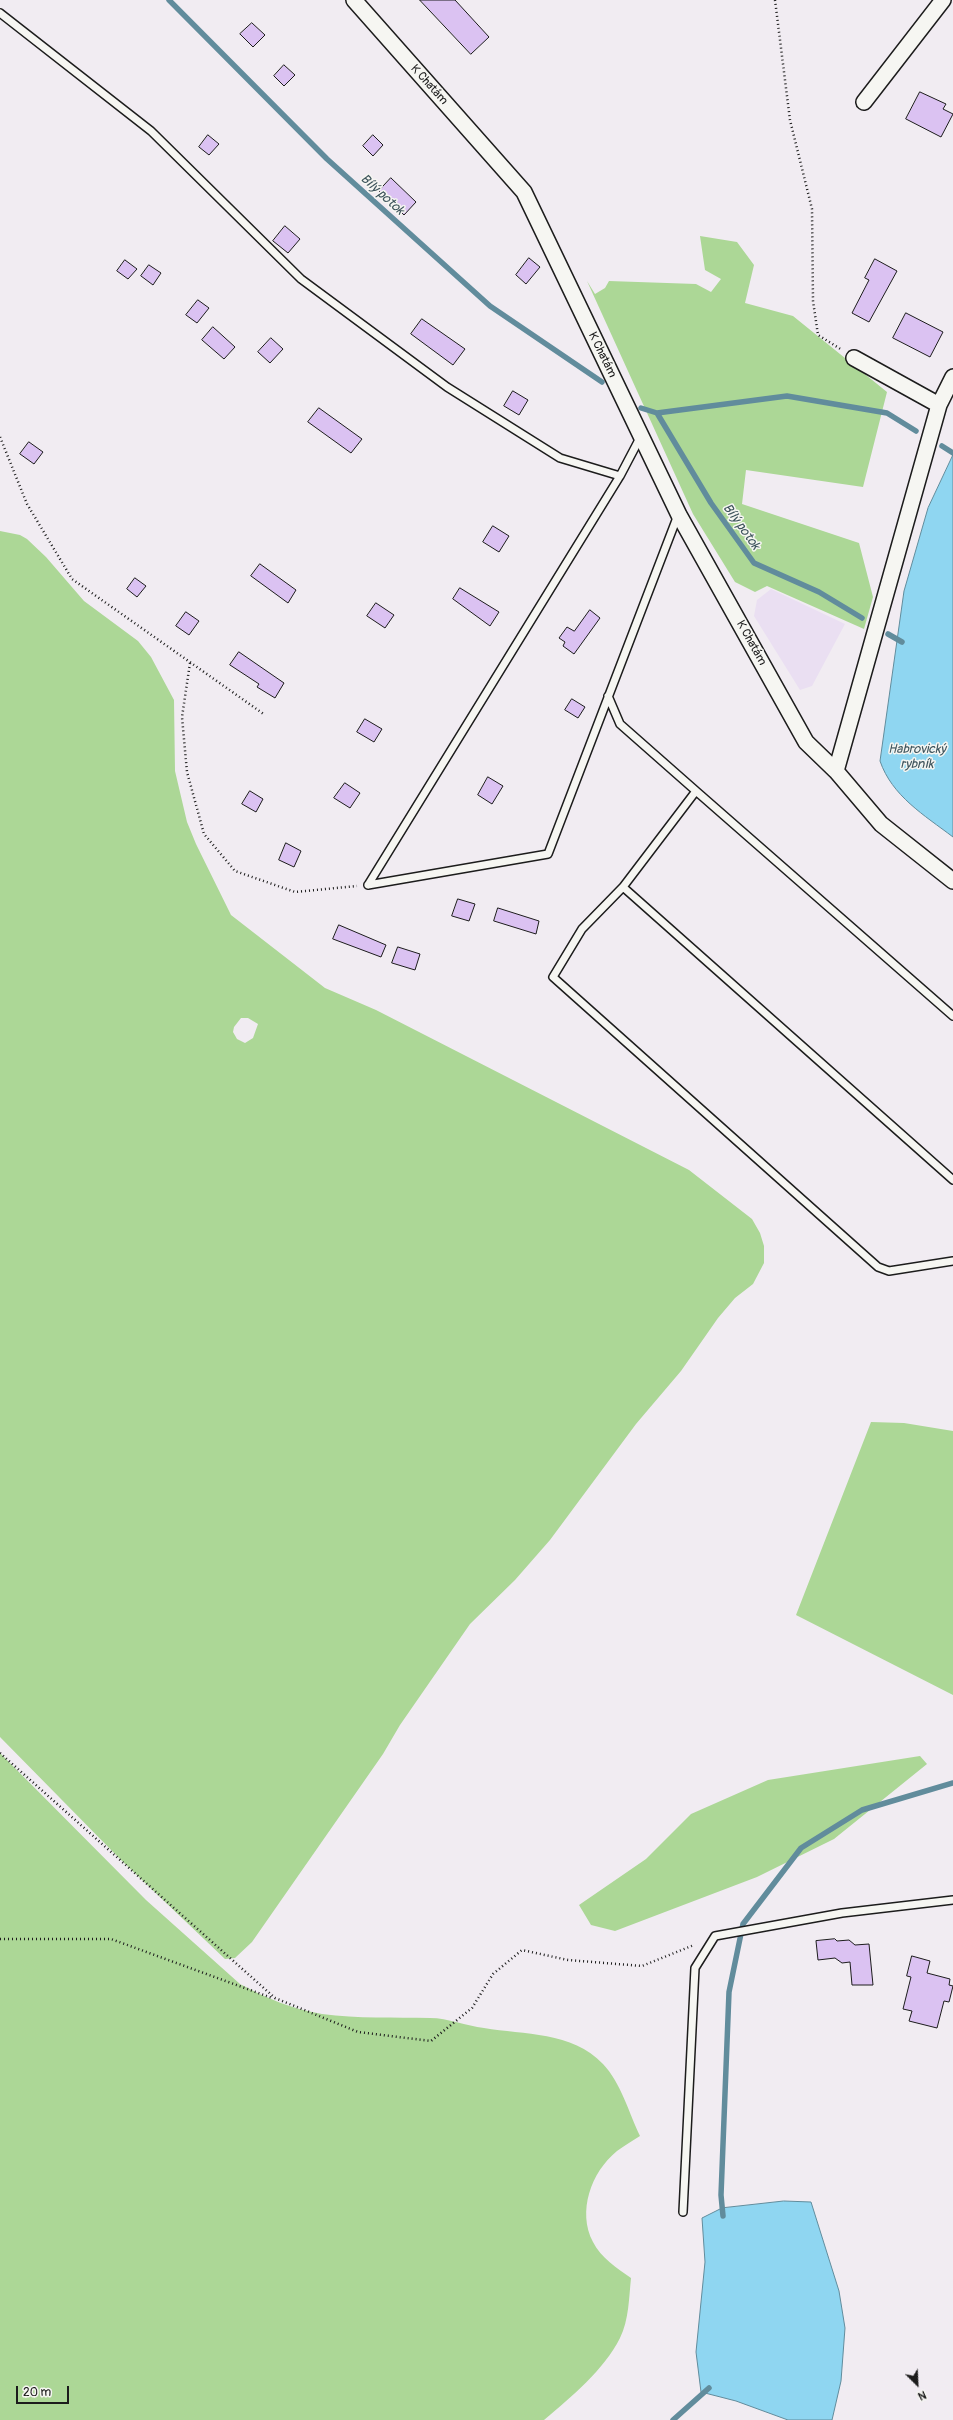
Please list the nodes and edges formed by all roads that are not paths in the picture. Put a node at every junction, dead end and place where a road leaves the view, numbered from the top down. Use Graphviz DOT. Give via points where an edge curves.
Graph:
graph roads {
  1 [pos="354,0"];
  2 [pos="943,0"];
  3 [pos="0,13"];
  4 [pos="864,102"];
  5 [pos="854,358"];
  6 [pos="953,377"];
  7 [pos="939,405"];
  8 [pos="641,436"];
  9 [pos="620,476"];
  10 [pos="679,515"];
  11 [pos="608,696"];
  12 [pos="836,771"];
  13 [pos="696,791"];
  14 [pos="953,881"];
  15 [pos="623,887"];
  16 [pos="953,1016"];
  17 [pos="953,1180"];
  18 [pos="953,1261"];
  19 [pos="953,1900"];
  20 [pos="683,2212"];
  1 -- 8 [label="street, K Chatám" via="524,192"];
  2 -- 4 [label="street"];
  3 -- 9 [label="lane" via="151,131 301,279 447,387 560,458"];
  5 -- 7 [label="street"];
  6 -- 7 [label="street"];
  7 -- 12 [label="street"];
  8 -- 9 [label="lane"];
  8 -- 10 [label="street, K Chatám"];
  9 -- 11 [label="lane" via="368,886 548,854"];
  10 -- 11 [label="lane"];
  10 -- 12 [label="street, K Chatám" via="806,742"];
  11 -- 13 [label="lane" via="620,724"];
  12 -- 14 [label="street, K Chatám" via="881,824"];
  13 -- 15 [label="lane"];
  13 -- 16 [label="lane"];
  15 -- 17 [label="lane"];
  15 -- 18 [label="lane" via="582,929 553,976 878,1267 889,1271"];
  19 -- 20 [label="lane" via="842,1913 715,1936 695,1968"];
}
